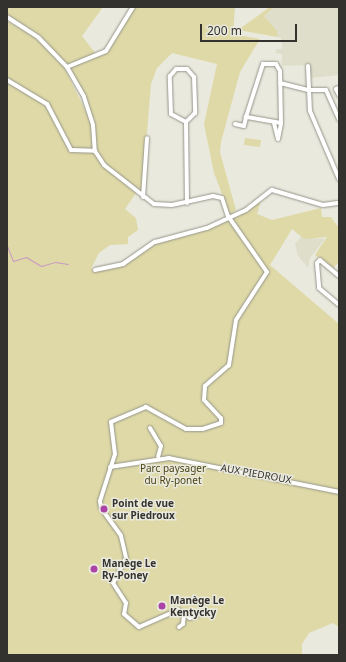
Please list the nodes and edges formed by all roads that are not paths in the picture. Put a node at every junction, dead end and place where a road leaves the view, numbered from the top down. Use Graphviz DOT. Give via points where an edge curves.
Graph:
graph roads {
  1 [pos="133,7"];
  2 [pos="7,17"];
  3 [pos="308,66"];
  4 [pos="67,67"];
  5 [pos="7,80"];
  6 [pos="280,83"];
  7 [pos="339,88"];
  8 [pos="308,90"];
  9 [pos="339,95"];
  10 [pos="246,117"];
  11 [pos="339,119"];
  12 [pos="186,122"];
  13 [pos="274,123"];
  14 [pos="281,123"];
  15 [pos="235,124"];
  16 [pos="147,138"];
  17 [pos="95,151"];
  18 [pos="339,180"];
  19 [pos="143,197"];
  20 [pos="187,203"];
  21 [pos="339,203"];
  22 [pos="228,216"];
  23 [pos="95,270"];
  24 [pos="339,276"];
  25 [pos="339,305"];
  26 [pos="150,428"];
  27 [pos="158,458"];
  28 [pos="110,467"];
  29 [pos="339,492"];
  30 [pos="184,614"];
  31 [pos="196,615"];
  32 [pos="179,627"];
  1 -- 4 [label="street" via="106,51"];
  2 -- 4 [label="street" via="39,38"];
  3 -- 8 [label="street"];
  4 -- 17 [label="street" via="84,97 93,125"];
  5 -- 17 [label="street" via="47,104 71,150"];
  6 -- 8 [label="street"];
  6 -- 10 [label="street" via="278,66 263,64"];
  6 -- 14 [label="street"];
  7 -- 9 [label="street" via="336,88"];
  8 -- 11 [label="street" via="326,90"];
  8 -- 18 [label="street" via="314,123"];
  10 -- 13 [label="street"];
  10 -- 15 [label="street" via="244,126"];
  12 -- 12 [label="street" via="195,113 194,77 187,69 176,69 170,76 171,114"];
  12 -- 20 [label="street"];
  13 -- 14 [label="street"];
  13 -- 14 [label="street" via="278,139"];
  16 -- 19 [label="street"];
  17 -- 19 [label="street" via="104,165"];
  19 -- 20 [label="street" via="154,204"];
  20 -- 22 [label="street" via="219,197"];
  21 -- 22 [label="street" via="323,205 276,190"];
  22 -- 23 [label="street" via="207,228 146,246 124,264"];
  22 -- 28 [label="street" via="267,272 236,320 229,365 205,386 204,400 221,418 221,423 203,430 186,429 154,410 142,408 112,420 116,448"];
  24 -- 25 [label="street" via="320,260 317,263 318,285"];
  26 -- 27 [label="street" via="161,446"];
  27 -- 28 [label="street, AUX PIEDROUX"];
  27 -- 29 [label="street, AUX PIEDROUX" via="300,482"];
  28 -- 30 [label="street" via="100,501 121,536 126,558 113,583 126,603 124,614 139,627 178,610"];
  30 -- 31 [label="street" via="190,618"];
  30 -- 32 [label="street"];
}
